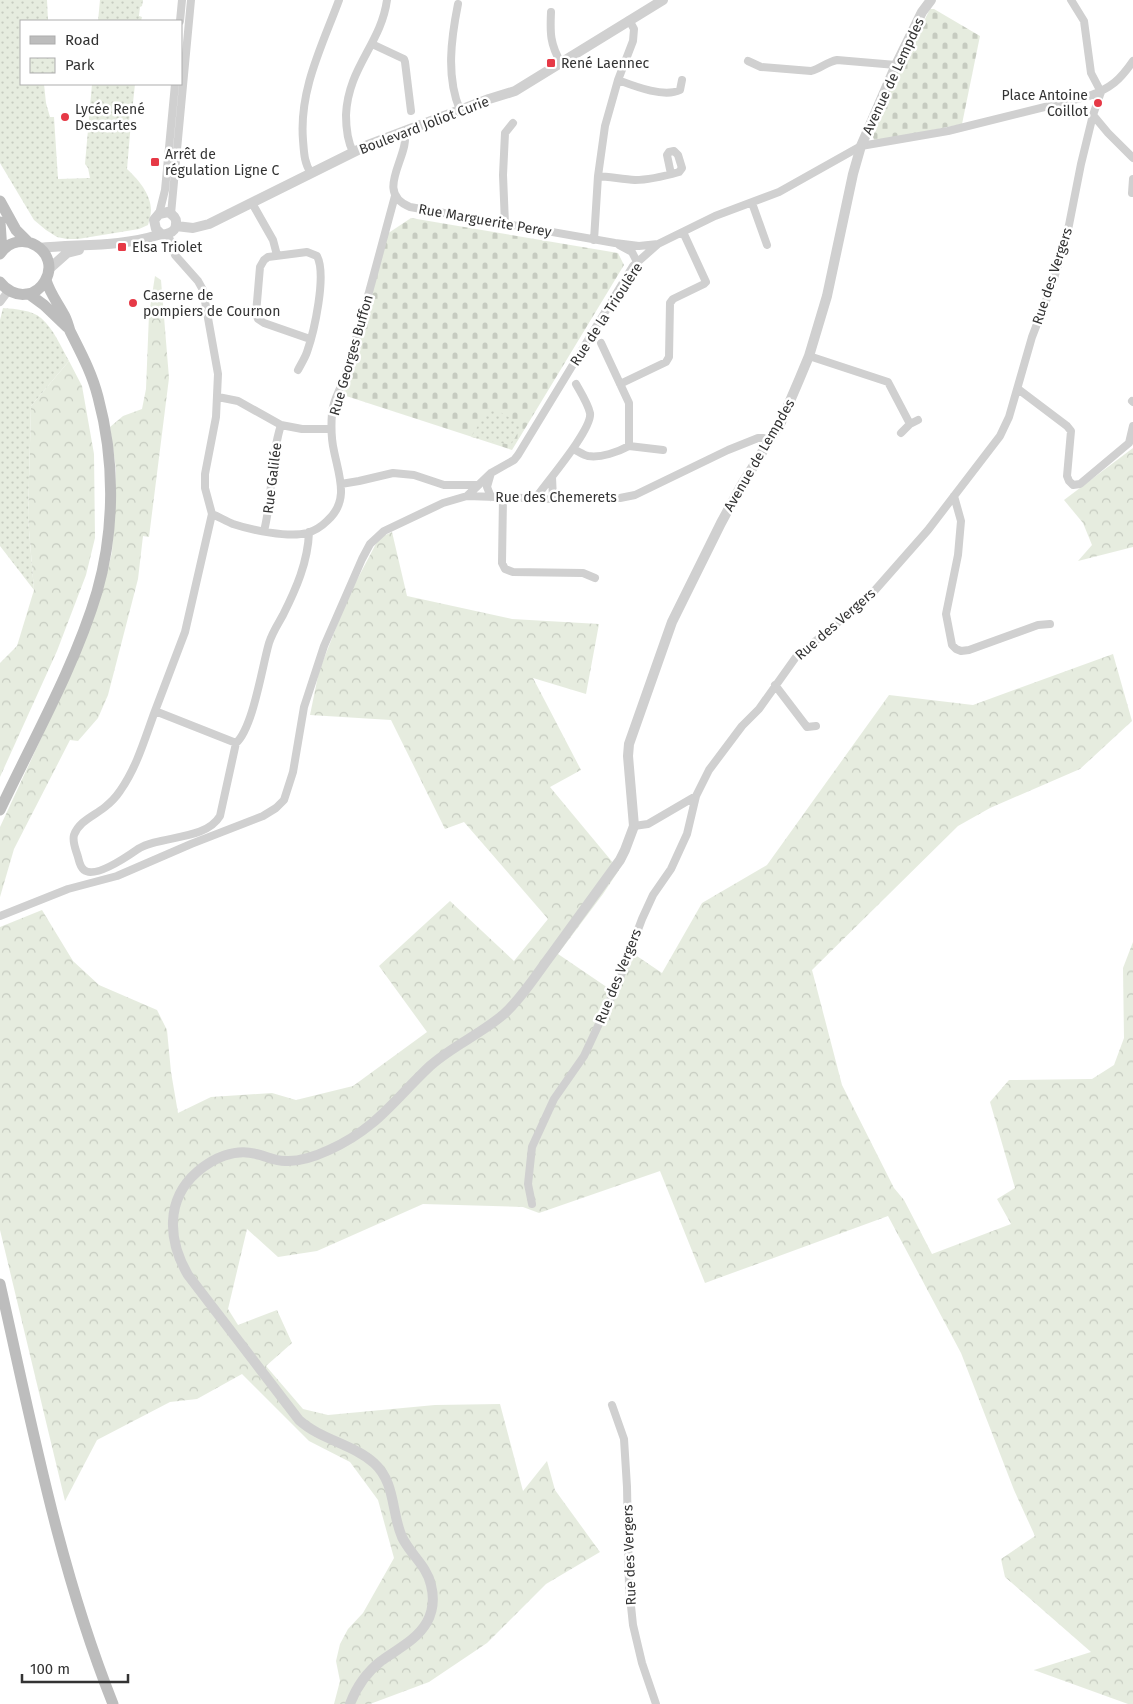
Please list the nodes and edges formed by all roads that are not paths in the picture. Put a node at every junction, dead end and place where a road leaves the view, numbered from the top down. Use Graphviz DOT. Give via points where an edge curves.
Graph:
graph roads {
  1 [pos="182,0"];
  2 [pos="191,0"];
  3 [pos="339,0"];
  4 [pos="386,0"];
  5 [pos="663,0"];
  6 [pos="931,0"];
  7 [pos="1071,0"];
  8 [pos="651,3"];
  9 [pos="458,4"];
  10 [pos="551,12"];
  11 [pos="180,20"];
  12 [pos="629,20"];
  13 [pos="372,44"];
  14 [pos="748,61"];
  15 [pos="1133,61"];
  16 [pos="561,64"];
  17 [pos="896,65"];
  18 [pos="1124,74"];
  19 [pos="1133,76"];
  20 [pos="618,80"];
  21 [pos="682,80"];
  22 [pos="175,85"];
  23 [pos="1100,92"];
  24 [pos="460,110"];
  25 [pos="411,111"];
  26 [pos="1093,115"];
  27 [pos="513,123"];
  28 [pos="404,131"];
  29 [pos="861,146"];
  30 [pos="352,152"];
  31 [pos="839,158"];
  32 [pos="1133,158"];
  33 [pos="856,162"];
  34 [pos="311,173"];
  35 [pos="671,174"];
  36 [pos="598,176"];
  37 [pos="1133,179"];
  38 [pos="1132,193"];
  39 [pos="395,196"];
  40 [pos="0,201"];
  41 [pos="252,203"];
  42 [pos="752,203"];
  43 [pos="159,214"];
  44 [pos="171,214"];
  45 [pos="0,222"];
  46 [pos="505,224"];
  47 [pos="165,230"];
  48 [pos="683,232"];
  49 [pos="594,240"];
  50 [pos="28,242"];
  51 [pos="615,243"];
  52 [pos="658,244"];
  53 [pos="767,245"];
  54 [pos="94,246"];
  55 [pos="639,246"];
  56 [pos="39,248"];
  57 [pos="1,253"];
  58 [pos="646,254"];
  59 [pos="277,255"];
  60 [pos="637,262"];
  61 [pos="48,274"];
  62 [pos="0,282"];
  63 [pos="9,290"];
  64 [pos="29,294"];
  65 [pos="0,302"];
  66 [pos="70,331"];
  67 [pos="310,339"];
  68 [pos="601,343"];
  69 [pos="809,356"];
  70 [pos="298,370"];
  71 [pos="576,384"];
  72 [pos="620,384"];
  73 [pos="1018,389"];
  74 [pos="218,397"];
  75 [pos="918,420"];
  76 [pos="281,424"];
  77 [pos="910,424"];
  78 [pos="1133,426"];
  79 [pos="331,429"];
  80 [pos="901,433"];
  81 [pos="770,441"];
  82 [pos="629,446"];
  83 [pos="573,449"];
  84 [pos="663,450"];
  85 [pos="491,473"];
  86 [pos="552,477"];
  87 [pos="341,484"];
  88 [pos="478,485"];
  89 [pos="467,496"];
  90 [pos="479,496"];
  91 [pos="954,496"];
  92 [pos="491,497"];
  93 [pos="503,497"];
  94 [pos="535,499"];
  95 [pos="553,499"];
  96 [pos="212,514"];
  97 [pos="264,531"];
  98 [pos="309,532"];
  99 [pos="595,578"];
  100 [pos="1050,624"];
  101 [pos="775,685"];
  102 [pos="156,711"];
  103 [pos="816,726"];
  104 [pos="236,743"];
  105 [pos="696,796"];
  106 [pos="0,810"];
  107 [pos="634,826"];
  108 [pos="0,916"];
  109 [pos="532,1204"];
  110 [pos="0,1284"];
  111 [pos="612,1405"];
  112 [pos="113,1704"];
  113 [pos="350,1704"];
  114 [pos="656,1704"];
  1 -- 11 [label="street"];
  2 -- 44 [label="street"];
  3 -- 34 [label="street" via="311,71 302,120 304,154"];
  4 -- 13 [label="street"];
  5 -- 8 [label="street, Boulevard Joliot Curie"];
  6 -- 17 [label="street, Avenue de Lempdes"];
  7 -- 23 [label="street" via="1084,21 1090,74"];
  8 -- 12 [label="street, Boulevard Joliot Curie"];
  9 -- 24 [label="street" via="451,58 455,96"];
  10 -- 16 [label="street" via="550,38"];
  12 -- 16 [label="street, Boulevard Joliot Curie"];
  12 -- 20 [label="street" via="634,30 633,40"];
  13 -- 25 [label="street" via="405,62"];
  13 -- 30 [label="street" via="356,72 346,104 347,137"];
  14 -- 17 [label="street" via="761,67 811,71 837,60"];
  15 -- 18 [label="street, Rue de la Trioulère"];
  16 -- 24 [label="street, Boulevard Joliot Curie" via="515,91"];
  17 -- 29 [label="street, Avenue de Lempdes"];
  18 -- 19 [label="street"];
  18 -- 23 [label="street, Rue de la Trioulère" via="1111,87"];
  20 -- 21 [label="street" via="654,91 675,92 680,90"];
  20 -- 36 [label="street" via="607,120"];
  22 -- 43 [label="street" via="165,190"];
  23 -- 26 [label="street, Rue des Vergers"];
  23 -- 29 [label="street, Rue de la Trioulère" via="948,131"];
  24 -- 28 [label="street, Boulevard Joliot Curie"];
  26 -- 32 [label="street"];
  26 -- 73 [label="street, Rue des Vergers" via="1064,248 1032,337"];
  27 -- 46 [label="street" via="505,133"];
  28 -- 30 [label="street, Boulevard Joliot Curie"];
  28 -- 39 [label="street" via="405,139 394,176"];
  29 -- 31 [label="street, Rue de la Trioulère"];
  29 -- 33 [label="street, Avenue de Lempdes"];
  30 -- 34 [label="street, Boulevard Joliot Curie"];
  31 -- 33 [label="street"];
  31 -- 42 [label="street, Rue de la Trioulère" via="795,184"];
  33 -- 69 [label="street, Avenue de Lempdes" via="827,296"];
  34 -- 41 [label="street, Boulevard Joliot Curie"];
  35 -- 36 [label="street" via="635,180"];
  36 -- 49 [label="street"];
  37 -- 38 [label="street"];
  39 -- 46 [label="street, Rue Marguerite Perey" via="410,206"];
  39 -- 79 [label="street, Rue Georges Buffon" via="343,382 334,403"];
  40 -- 50 [label="main road" via="16,230"];
  41 -- 47 [label="street, Boulevard Joliot Curie" via="201,227"];
  41 -- 59 [label="street"];
  42 -- 48 [label="street, Rue de la Trioulère"];
  42 -- 53 [label="street"];
  43 -- 44 [label="street"];
  43 -- 47 [label="street" via="154,220"];
  44 -- 47 [label="street" via="175,219"];
  45 -- 57 [label="main road"];
  46 -- 49 [label="street, Rue Marguerite Perey"];
  47 -- 54 [label="street, Boulevard Joliot Curie" via="146,239"];
  47 -- 74 [label="street" via="175,255 203,290 218,374"];
  48 -- 52 [label="street, Rue de la Trioulère"];
  48 -- 72 [label="street" via="706,282 672,299 666,362"];
  49 -- 51 [label="street, Rue Marguerite Perey"];
  50 -- 56 [label="main road"];
  50 -- 57 [label="main road" via="13,243"];
  51 -- 55 [label="street, Rue Marguerite Perey"];
  51 -- 60 [label="street, Rue Marguerite Perey" via="632,252"];
  52 -- 55 [label="street, Rue Marguerite Perey"];
  52 -- 58 [label="street, Rue de la Trioulère"];
  54 -- 56 [label="street, Boulevard Joliot Curie"];
  54 -- 61 [label="street, Boulevard Joliot Curie" via="67,253"];
  55 -- 58 [label="street"];
  56 -- 61 [label="main road" via="46,255"];
  58 -- 60 [label="street, Rue de la Trioulère"];
  59 -- 67 [label="street" via="307,252 317,256 320,262 318,306"];
  59 -- 67 [label="street" via="268,257 260,266 256,314 264,323"];
  60 -- 85 [label="street, Rue de la Trioulère" via="518,455"];
  61 -- 64 [label="main road" via="41,287"];
  61 -- 66 [label="main road" via="52,296"];
  62 -- 63 [label="main road"];
  63 -- 64 [label="main road"];
  63 -- 65 [label="street"];
  64 -- 66 [label="main road"];
  66 -- 106 [label="main road" via="91,376 107,440 110,501 106,548 96,596 75,652"];
  67 -- 70 [label="street"];
  68 -- 72 [label="street"];
  69 -- 77 [label="street" via="888,382"];
  69 -- 81 [label="street, Avenue de Lempdes"];
  71 -- 83 [label="street" via="590,413 590,421"];
  72 -- 82 [label="street" via="629,403"];
  73 -- 78 [label="street" via="1071,431 1067,476 1073,485 1080,484 1129,443"];
  73 -- 91 [label="street, Rue des Vergers" via="1000,436"];
  74 -- 76 [label="street" via="238,401"];
  74 -- 96 [label="street" via="205,474"];
  75 -- 77 [label="street"];
  76 -- 79 [label="street" via="302,429"];
  76 -- 97 [label="street, Rue Galilée" via="274,450"];
  77 -- 80 [label="street"];
  79 -- 87 [label="street, Rue Georges Buffon"];
  81 -- 95 [label="street, Rue des Chemerets" via="758,438 635,495"];
  81 -- 107 [label="street, Avenue de Lempdes" via="737,493 672,622 632,733 628,756"];
  82 -- 83 [label="street" via="592,456"];
  82 -- 84 [label="street"];
  83 -- 86 [label="street"];
  85 -- 88 [label="street, Rue de la Trioulère"];
  85 -- 92 [label="street" via="487,486"];
  86 -- 94 [label="street"];
  86 -- 95 [label="street"];
  87 -- 88 [label="street" via="393,473 444,485"];
  87 -- 98 [label="street, Rue Georges Buffon" via="335,512"];
  88 -- 89 [label="street, Rue de la Trioulère"];
  88 -- 90 [label="street"];
  89 -- 90 [label="street, Rue des Chemerets"];
  89 -- 108 [label="street, Rue des Chemerets" via="394,525 370,544 324,646 304,707 293,772 284,800 276,808 117,876 68,889"];
  90 -- 92 [label="street, Rue des Chemerets"];
  91 -- 100 [label="street" via="961,521 946,614 952,645 961,651 969,650 1038,625"];
  91 -- 101 [label="street, Rue des Vergers" via="869,597 796,656"];
  92 -- 93 [label="street, Rue des Chemerets"];
  93 -- 94 [label="street, Rue des Chemerets"];
  93 -- 99 [label="street" via="502,563 505,569 513,572 583,573"];
  94 -- 95 [label="street, Rue des Chemerets"];
  96 -- 97 [label="street" via="233,524"];
  96 -- 102 [label="street" via="185,632"];
  97 -- 98 [label="street"];
  98 -- 104 [label="street" via="302,573 270,640 249,720 242,738"];
  101 -- 103 [label="street" via="807,726"];
  101 -- 105 [label="street, Rue des Vergers" via="709,770"];
  102 -- 104 [label="street"];
  102 -- 104 [label="street" via="128,780 105,807 84,821 74,834 73,841 82,869 86,872 112,866 153,842 184,836 216,822"];
  105 -- 107 [label="street" via="648,824"];
  105 -- 109 [label="street, Rue des Vergers" via="687,834 653,895 618,984 584,1056 554,1099 532,1147 528,1184"];
  107 -- 113 [label="street" via="620,860 510,1007 491,1024 440,1058 377,1120 344,1144 304,1159 285,1161 247,1152 222,1157 191,1178 184,1186 174,1211 173,1242 188,1275 291,1412 317,1434 365,1457 380,1470 393,1497 403,1537 422,1565 431,1586 433,1599 426,1623 419,1633 370,1671"];
  110 -- 112 [label="main road" via="68,1569 87,1636"];
  111 -- 114 [label="street, Rue des Vergers" via="624,1439 628,1587 633,1625"];
}
